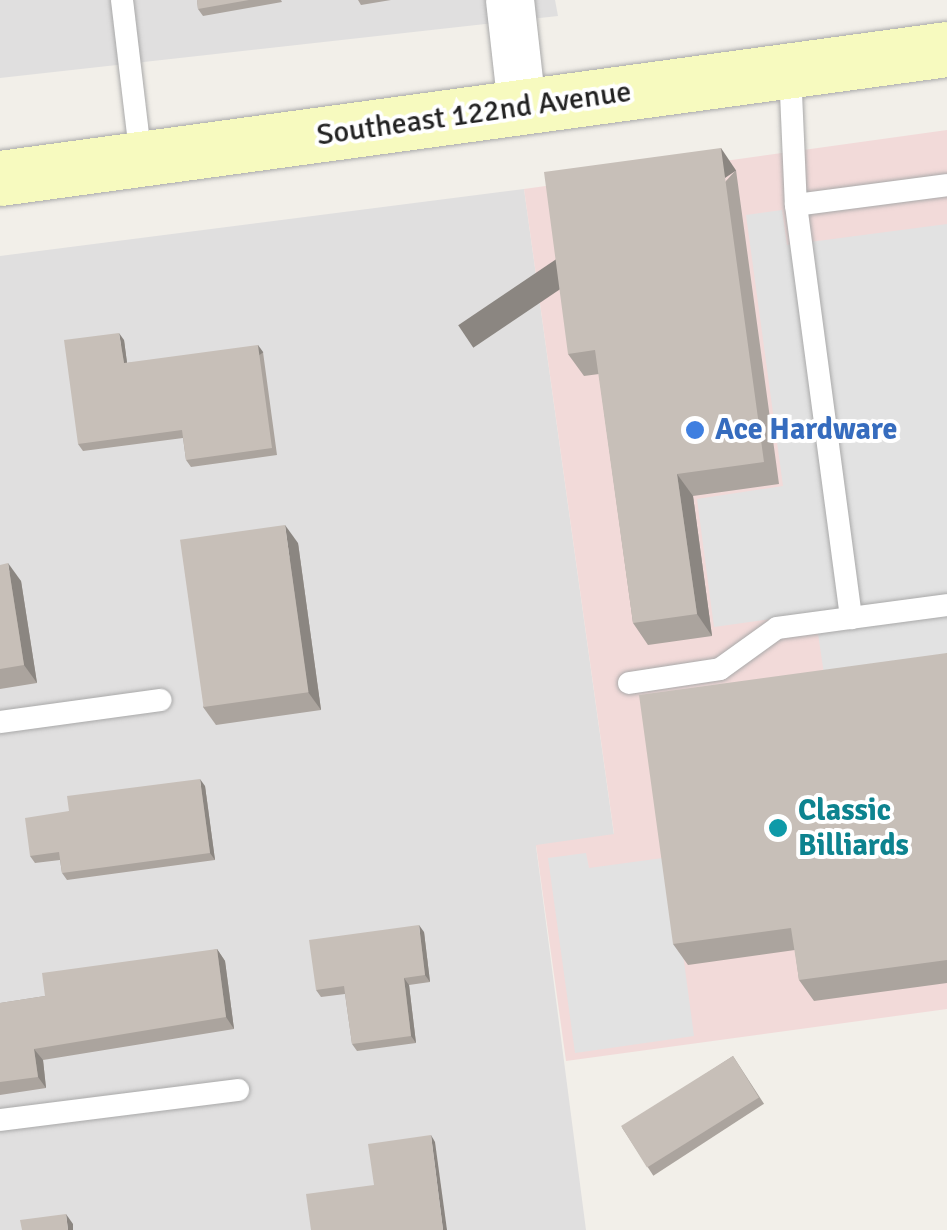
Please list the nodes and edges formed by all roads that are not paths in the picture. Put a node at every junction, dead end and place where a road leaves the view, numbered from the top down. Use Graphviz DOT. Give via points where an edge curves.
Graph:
graph roads {
  1 [pos="122,0"];
  2 [pos="510,0"];
  3 [pos="947,49"];
  4 [pos="790,70"];
  5 [pos="522,107"];
  6 [pos="141,159"];
  7 [pos="0,178"];
  8 [pos="947,185"];
  9 [pos="796,205"];
  10 [pos="947,606"];
  11 [pos="851,618"];
  12 [pos="628,683"];
  13 [pos="160,700"];
  14 [pos="0,722"];
  15 [pos="238,1090"];
  16 [pos="0,1120"];
  1 -- 6 [label="lane"];
  2 -- 5 [label="street"];
  3 -- 4 [label="main road, Southeast 122nd Avenue"];
  4 -- 5 [label="main road, Southeast 122nd Avenue"];
  4 -- 9 [label="lane"];
  5 -- 6 [label="main road, Southeast 122nd Avenue"];
  6 -- 7 [label="main road, Southeast 122nd Avenue"];
  8 -- 9 [label="lane"];
  9 -- 11 [label="lane"];
  10 -- 11 [label="lane"];
  11 -- 12 [label="lane" via="777,628 720,669"];
  13 -- 14 [label="lane"];
  15 -- 16 [label="lane"];
}
